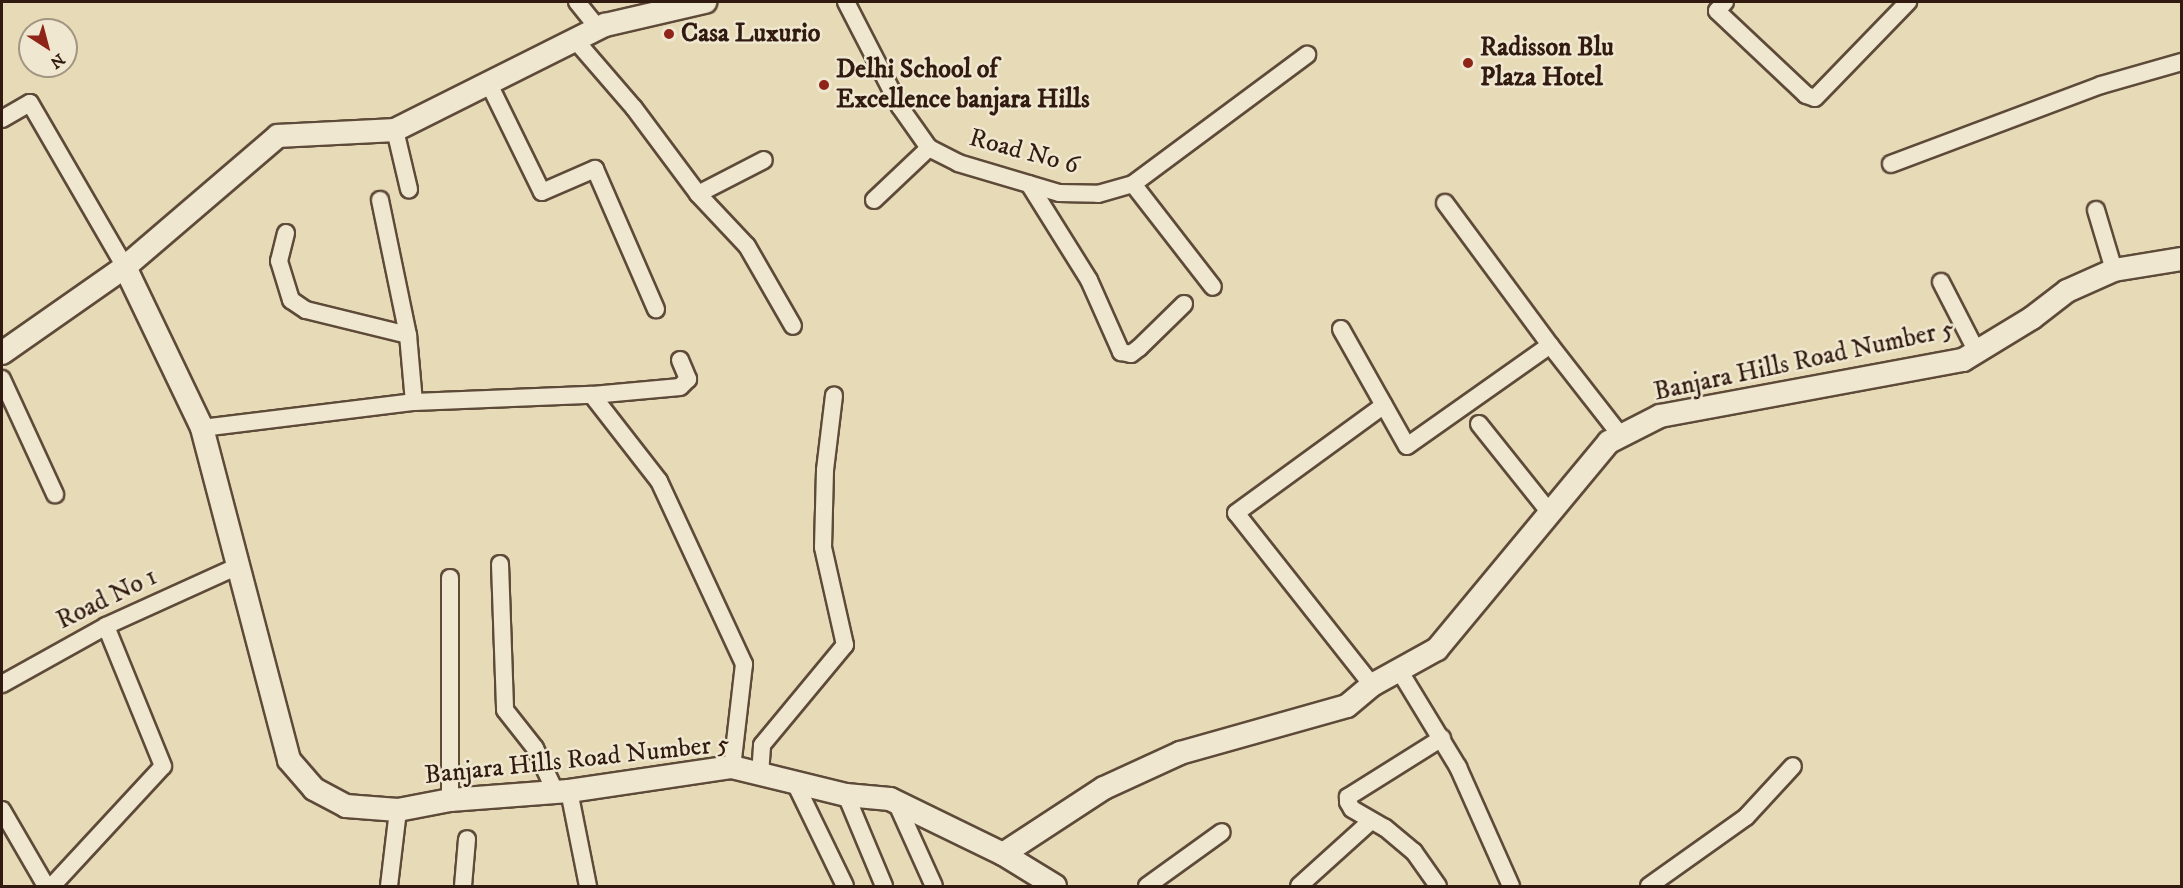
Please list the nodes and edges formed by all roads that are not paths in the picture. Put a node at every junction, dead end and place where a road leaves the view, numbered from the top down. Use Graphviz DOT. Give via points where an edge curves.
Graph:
graph roads {
  1 [pos="577,2"];
  2 [pos="703,2"];
  3 [pos="846,2"];
  4 [pos="1725,2"];
  5 [pos="1908,2"];
  6 [pos="598,29"];
  7 [pos="577,42"];
  8 [pos="1307,55"];
  9 [pos="2181,62"];
  10 [pos="489,84"];
  11 [pos="2,119"];
  12 [pos="395,130"];
  13 [pos="929,148"];
  14 [pos="764,160"];
  15 [pos="1891,164"];
  16 [pos="1029,184"];
  17 [pos="1133,184"];
  18 [pos="409,189"];
  19 [pos="698,194"];
  20 [pos="380,200"];
  21 [pos="874,200"];
  22 [pos="1445,203"];
  23 [pos="2096,210"];
  24 [pos="286,233"];
  25 [pos="2181,260"];
  26 [pos="125,267"];
  27 [pos="2114,270"];
  28 [pos="1941,282"];
  29 [pos="1214,287"];
  30 [pos="1184,304"];
  31 [pos="656,309"];
  32 [pos="793,326"];
  33 [pos="1341,329"];
  34 [pos="408,335"];
  35 [pos="1550,345"];
  36 [pos="1977,352"];
  37 [pos="2,353"];
  38 [pos="680,360"];
  39 [pos="2,379"];
  40 [pos="592,395"];
  41 [pos="834,396"];
  42 [pos="414,402"];
  43 [pos="1384,405"];
  44 [pos="1479,424"];
  45 [pos="202,428"];
  46 [pos="1621,436"];
  47 [pos="55,494"];
  48 [pos="1550,513"];
  49 [pos="500,564"];
  50 [pos="238,566"];
  51 [pos="450,578"];
  52 [pos="106,626"];
  53 [pos="1399,670"];
  54 [pos="2,684"];
  55 [pos="1372,685"];
  56 [pos="1442,738"];
  57 [pos="732,766"];
  58 [pos="1793,766"];
  59 [pos="760,775"];
  60 [pos="792,784"];
  61 [pos="562,791"];
  62 [pos="846,795"];
  63 [pos="450,800"];
  64 [pos="896,802"];
  65 [pos="2,810"];
  66 [pos="398,810"];
  67 [pos="1371,821"];
  68 [pos="1222,832"];
  69 [pos="467,839"];
  70 [pos="1004,854"];
  71 [pos="46,886"];
  72 [pos="52,886"];
  73 [pos="389,886"];
  74 [pos="463,886"];
  75 [pos="588,886"];
  76 [pos="845,886"];
  77 [pos="884,886"];
  78 [pos="934,886"];
  79 [pos="1055,886"];
  80 [pos="1147,886"];
  81 [pos="1299,886"];
  82 [pos="1438,886"];
  83 [pos="1510,886"];
  84 [pos="1649,886"];
  1 -- 6 [label="street"];
  2 -- 6 [label="street"];
  3 -- 13 [label="street, Road No 6" via="900,107"];
  4 -- 5 [label="street" via="1717,11 1806,95 1815,98"];
  6 -- 7 [label="street"];
  7 -- 10 [label="street"];
  7 -- 19 [label="street" via="634,108"];
  8 -- 17 [label="street, Road No 6"];
  9 -- 15 [label="street" via="2101,85"];
  10 -- 12 [label="street"];
  10 -- 31 [label="street" via="542,192 595,169"];
  11 -- 26 [label="street" via="30,103"];
  12 -- 18 [label="street"];
  12 -- 26 [label="street" via="278,136"];
  13 -- 16 [label="street, Road No 6" via="958,162"];
  13 -- 21 [label="street"];
  14 -- 19 [label="street"];
  16 -- 17 [label="street, Road No 6" via="1059,193 1098,194"];
  16 -- 30 [label="street" via="1089,280 1121,352 1131,354 1139,348"];
  17 -- 29 [label="street"];
  19 -- 32 [label="street" via="747,246"];
  20 -- 34 [label="street"];
  22 -- 35 [label="street"];
  23 -- 27 [label="street"];
  24 -- 34 [label="street" via="279,261 291,300 306,310"];
  25 -- 27 [label="street, Banjara Hills Road Number 5"];
  26 -- 37 [label="street"];
  26 -- 45 [label="street, Banjara Hills Road Number 5"];
  27 -- 36 [label="street, Banjara Hills Road Number 5" via="2067,291"];
  28 -- 36 [label="street"];
  33 -- 43 [label="street"];
  34 -- 42 [label="street"];
  35 -- 43 [label="street" via="1407,446"];
  35 -- 46 [label="street"];
  36 -- 46 [label="street, Banjara Hills Road Number 5" via="1963,360 1659,416"];
  38 -- 40 [label="street" via="688,380 680,387"];
  39 -- 47 [label="street"];
  40 -- 42 [label="street"];
  40 -- 57 [label="street" via="658,481 744,664"];
  41 -- 59 [label="street" via="825,470 823,547 845,645 762,745"];
  42 -- 45 [label="street"];
  43 -- 55 [label="street" via="1236,513"];
  44 -- 48 [label="street"];
  45 -- 50 [label="street, Banjara Hills Road Number 5"];
  46 -- 48 [label="street, Banjara Hills Road Number 5" via="1609,442"];
  48 -- 53 [label="street, Banjara Hills Road Number 5" via="1437,649"];
  49 -- 61 [label="street" via="505,710"];
  50 -- 52 [label="street, Road No 1"];
  50 -- 66 [label="street, Banjara Hills Road Number 5" via="289,760 314,789 346,806"];
  51 -- 63 [label="street"];
  52 -- 54 [label="street, Road No 1"];
  52 -- 72 [label="street" via="163,766"];
  53 -- 55 [label="street, Banjara Hills Road Number 5"];
  53 -- 56 [label="street"];
  55 -- 70 [label="street, Banjara Hills Road Number 5" via="1347,706 1161,762 1104,788"];
  56 -- 67 [label="street" via="1348,797 1352,809"];
  56 -- 83 [label="street"];
  57 -- 59 [label="street, Banjara Hills Road Number 5"];
  57 -- 61 [label="street, Banjara Hills Road Number 5"];
  58 -- 84 [label="street" via="1746,817"];
  59 -- 60 [label="street, Banjara Hills Road Number 5"];
  60 -- 62 [label="street, Banjara Hills Road Number 5"];
  60 -- 76 [label="street"];
  61 -- 63 [label="street, Banjara Hills Road Number 5"];
  61 -- 75 [label="street"];
  62 -- 64 [label="street, Banjara Hills Road Number 5"];
  62 -- 77 [label="street"];
  63 -- 66 [label="street, Banjara Hills Road Number 5"];
  64 -- 70 [label="street, Banjara Hills Road Number 5"];
  64 -- 78 [label="street"];
  65 -- 71 [label="street"];
  66 -- 73 [label="street"];
  67 -- 81 [label="street"];
  67 -- 82 [label="street" via="1414,852"];
  68 -- 80 [label="street"];
  69 -- 74 [label="street"];
  70 -- 79 [label="street"];
}
